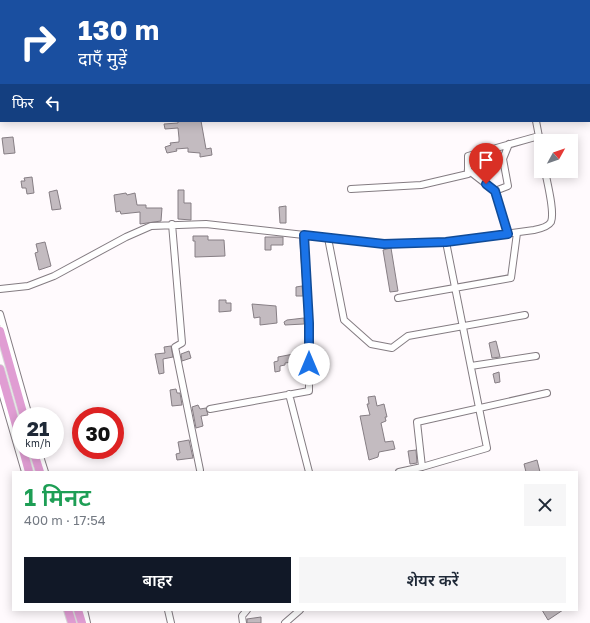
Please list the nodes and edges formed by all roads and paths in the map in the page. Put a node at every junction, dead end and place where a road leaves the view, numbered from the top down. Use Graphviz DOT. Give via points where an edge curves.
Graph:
graph roads {
  1 [pos="536,122"];
  2 [pos="539,134"];
  3 [pos="534,137"];
  4 [pos="509,144"];
  5 [pos="468,170"];
  6 [pos="546,178"];
  7 [pos="351,189"];
  8 [pos="495,191"];
  9 [pos="172,224"];
  10 [pos="517,233"];
  11 [pos="508,234"];
  12 [pos="304,235"];
  13 [pos="328,238"];
  14 [pos="446,242"];
  15 [pos="455,288"];
  16 [pos="0,289"];
  17 [pos="398,298"];
  18 [pos="0,314"];
  19 [pos="525,315"];
  20 [pos="463,327"];
  21 [pos="0,331"];
  22 [pos="536,356"];
  23 [pos="470,366"];
  24 [pos="0,369"];
  25 [pos="0,386"];
  26 [pos="547,393"];
  27 [pos="289,394"];
  28 [pos="21,407"];
  29 [pos="26,407"];
  30 [pos="210,409"];
  31 [pos="479,409"];
  32 [pos="12,411"];
  33 [pos="25,459"];
  34 [pos="36,459"];
  35 [pos="41,459"];
  36 [pos="422,467"];
  37 [pos="200,470"];
  38 [pos="25,471"];
  39 [pos="29,471"];
  40 [pos="40,471"];
  41 [pos="45,471"];
  42 [pos="309,471"];
  43 [pos="404,471"];
  44 [pos="64,611"];
  45 [pos="68,611"];
  46 [pos="78,611"];
  47 [pos="84,611"];
  48 [pos="168,611"];
  49 [pos="246,611"];
  50 [pos="299,611"];
  51 [pos="68,623"];
  52 [pos="72,623"];
  53 [pos="82,623"];
  54 [pos="87,623"];
  55 [pos="171,623"];
  56 [pos="243,623"];
  57 [pos="285,623"];
  1 -- 2 [label="street"];
  3 -- 4 [label="street"];
  4 -- 5 [label="street" via="468,156"];
  4 -- 8 [label="street" via="503,159 508,186"];
  5 -- 7 [label="street" via="468,174 421,185"];
  5 -- 8 [label="street"];
  6 -- 10 [label="street" via="551,222 547,226"];
  8 -- 11 [label="street"];
  9 -- 12 [label="street" via="206,224"];
  9 -- 16 [label="street" via="151,226 54,276 28,286"];
  9 -- 37 [label="street" via="182,343 175,347"];
  10 -- 11 [label="street"];
  10 -- 15 [label="street" via="511,278"];
  11 -- 14 [label="street"];
  12 -- 13 [label="street"];
  12 -- 27 [label="street" via="309,323 309,391"];
  13 -- 14 [label="street" via="384,244"];
  13 -- 20 [label="street" via="344,320 371,344 392,348 408,336"];
  14 -- 15 [label="street"];
  15 -- 17 [label="street"];
  15 -- 20 [label="street"];
  18 -- 29 [label="street"];
  19 -- 20 [label="street"];
  20 -- 23 [label="street"];
  21 -- 28 [label="main road"];
  22 -- 23 [label="street"];
  23 -- 31 [label="street"];
  24 -- 32 [label="main road"];
  25 -- 38 [label="street"];
  26 -- 31 [label="street"];
  27 -- 30 [label="street"];
  27 -- 42 [label="street"];
  31 -- 36 [label="street" via="487,448"];
  31 -- 36 [label="street" via="417,422"];
  33 -- 39 [label="main road"];
  34 -- 40 [label="main road"];
  35 -- 41 [label="street"];
  36 -- 43 [label="street"];
  44 -- 51 [label="street"];
  45 -- 52 [label="main road"];
  46 -- 53 [label="main road"];
  47 -- 54 [label="street"];
  48 -- 55 [label="street"];
  49 -- 56 [label="street" via="242,616"];
  50 -- 57 [label="street"];
}
